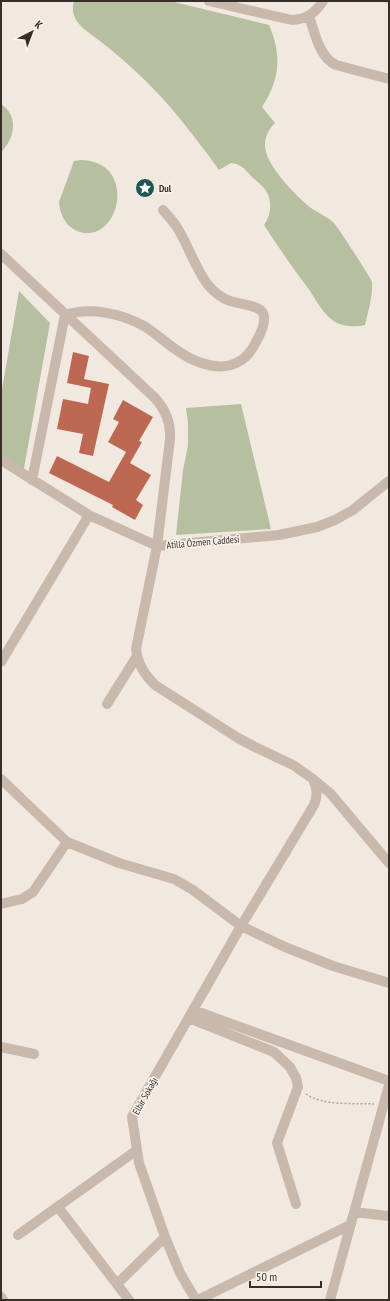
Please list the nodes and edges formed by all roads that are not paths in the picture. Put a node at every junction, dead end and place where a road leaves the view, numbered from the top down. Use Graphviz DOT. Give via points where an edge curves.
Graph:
graph roads {
  1 [pos="209,1"];
  2 [pos="323,1"];
  3 [pos="309,16"];
  4 [pos="389,80"];
  5 [pos="163,210"];
  6 [pos="1,254"];
  7 [pos="65,315"];
  8 [pos="1,460"];
  9 [pos="32,480"];
  10 [pos="389,481"];
  11 [pos="89,515"];
  12 [pos="156,546"];
  13 [pos="137,656"];
  14 [pos="1,662"];
  15 [pos="108,704"];
  16 [pos="1,779"];
  17 [pos="313,779"];
  18 [pos="67,842"];
  19 [pos="389,863"];
  20 [pos="1,904"];
  21 [pos="241,926"];
  22 [pos="389,983"];
  23 [pos="191,1014"];
  24 [pos="1,1047"];
  25 [pos="34,1054"];
  26 [pos="389,1081"];
  27 [pos="389,1085"];
  28 [pos="138,1150"];
  29 [pos="296,1204"];
  30 [pos="58,1207"];
  31 [pos="354,1212"];
  32 [pos="389,1216"];
  33 [pos="350,1225"];
  34 [pos="18,1235"];
  35 [pos="165,1238"];
  36 [pos="117,1284"];
  37 [pos="1,1298"];
  38 [pos="3,1300"];
  39 [pos="129,1300"];
  40 [pos="197,1300"];
  41 [pos="330,1300"];
  1 -- 3 [label="street" via="286,19 298,20"];
  2 -- 3 [label="street"];
  3 -- 4 [label="street" via="322,52 328,60 336,65"];
  5 -- 7 [label="street" via="178,228 194,263 214,292 229,301 258,308 263,312 264,322 261,331 246,357 228,366 207,364 187,357 145,327 127,318 90,310"];
  6 -- 7 [label="street"];
  7 -- 9 [label="street"];
  7 -- 12 [label="street" via="161,404 168,419 170,439"];
  8 -- 9 [label="street, Atilla Özmen Caddesi"];
  9 -- 11 [label="street, Atilla Özmen Caddesi"];
  10 -- 12 [label="street, Atilla Özmen Caddesi" via="353,510 317,527 279,535"];
  11 -- 12 [label="street, Atilla Özmen Caddesi"];
  11 -- 14 [label="street"];
  12 -- 13 [label="street" via="136,649"];
  13 -- 15 [label="street"];
  13 -- 17 [label="street" via="145,674 155,685 238,738 293,765"];
  16 -- 18 [label="street"];
  17 -- 19 [label="street" via="330,793"];
  17 -- 21 [label="street, Elbir Sokağı" via="317,789 314,805"];
  18 -- 20 [label="street" via="33,892 22,899"];
  18 -- 21 [label="street" via="119,863 174,879"];
  21 -- 22 [label="street" via="308,957"];
  21 -- 23 [label="street, Elbir Sokağı"];
  23 -- 26 [label="street"];
  23 -- 28 [label="street, Elbir Sokağı" via="132,1116"];
  23 -- 29 [label="street" via="274,1052 290,1067 298,1087 277,1143"];
  24 -- 25 [label="street"];
  27 -- 31 [label="street"];
  28 -- 30 [label="street"];
  28 -- 35 [label="street, Elbir Sokağı" via="139,1163"];
  30 -- 34 [label="street"];
  30 -- 36 [label="street"];
  31 -- 32 [label="street"];
  31 -- 33 [label="street"];
  33 -- 40 [label="street"];
  33 -- 41 [label="street"];
  35 -- 36 [label="street"];
  35 -- 40 [label="street, Elbir Sokağı" via="180,1273"];
  36 -- 39 [label="street"];
  37 -- 38 [label="street"];
}
